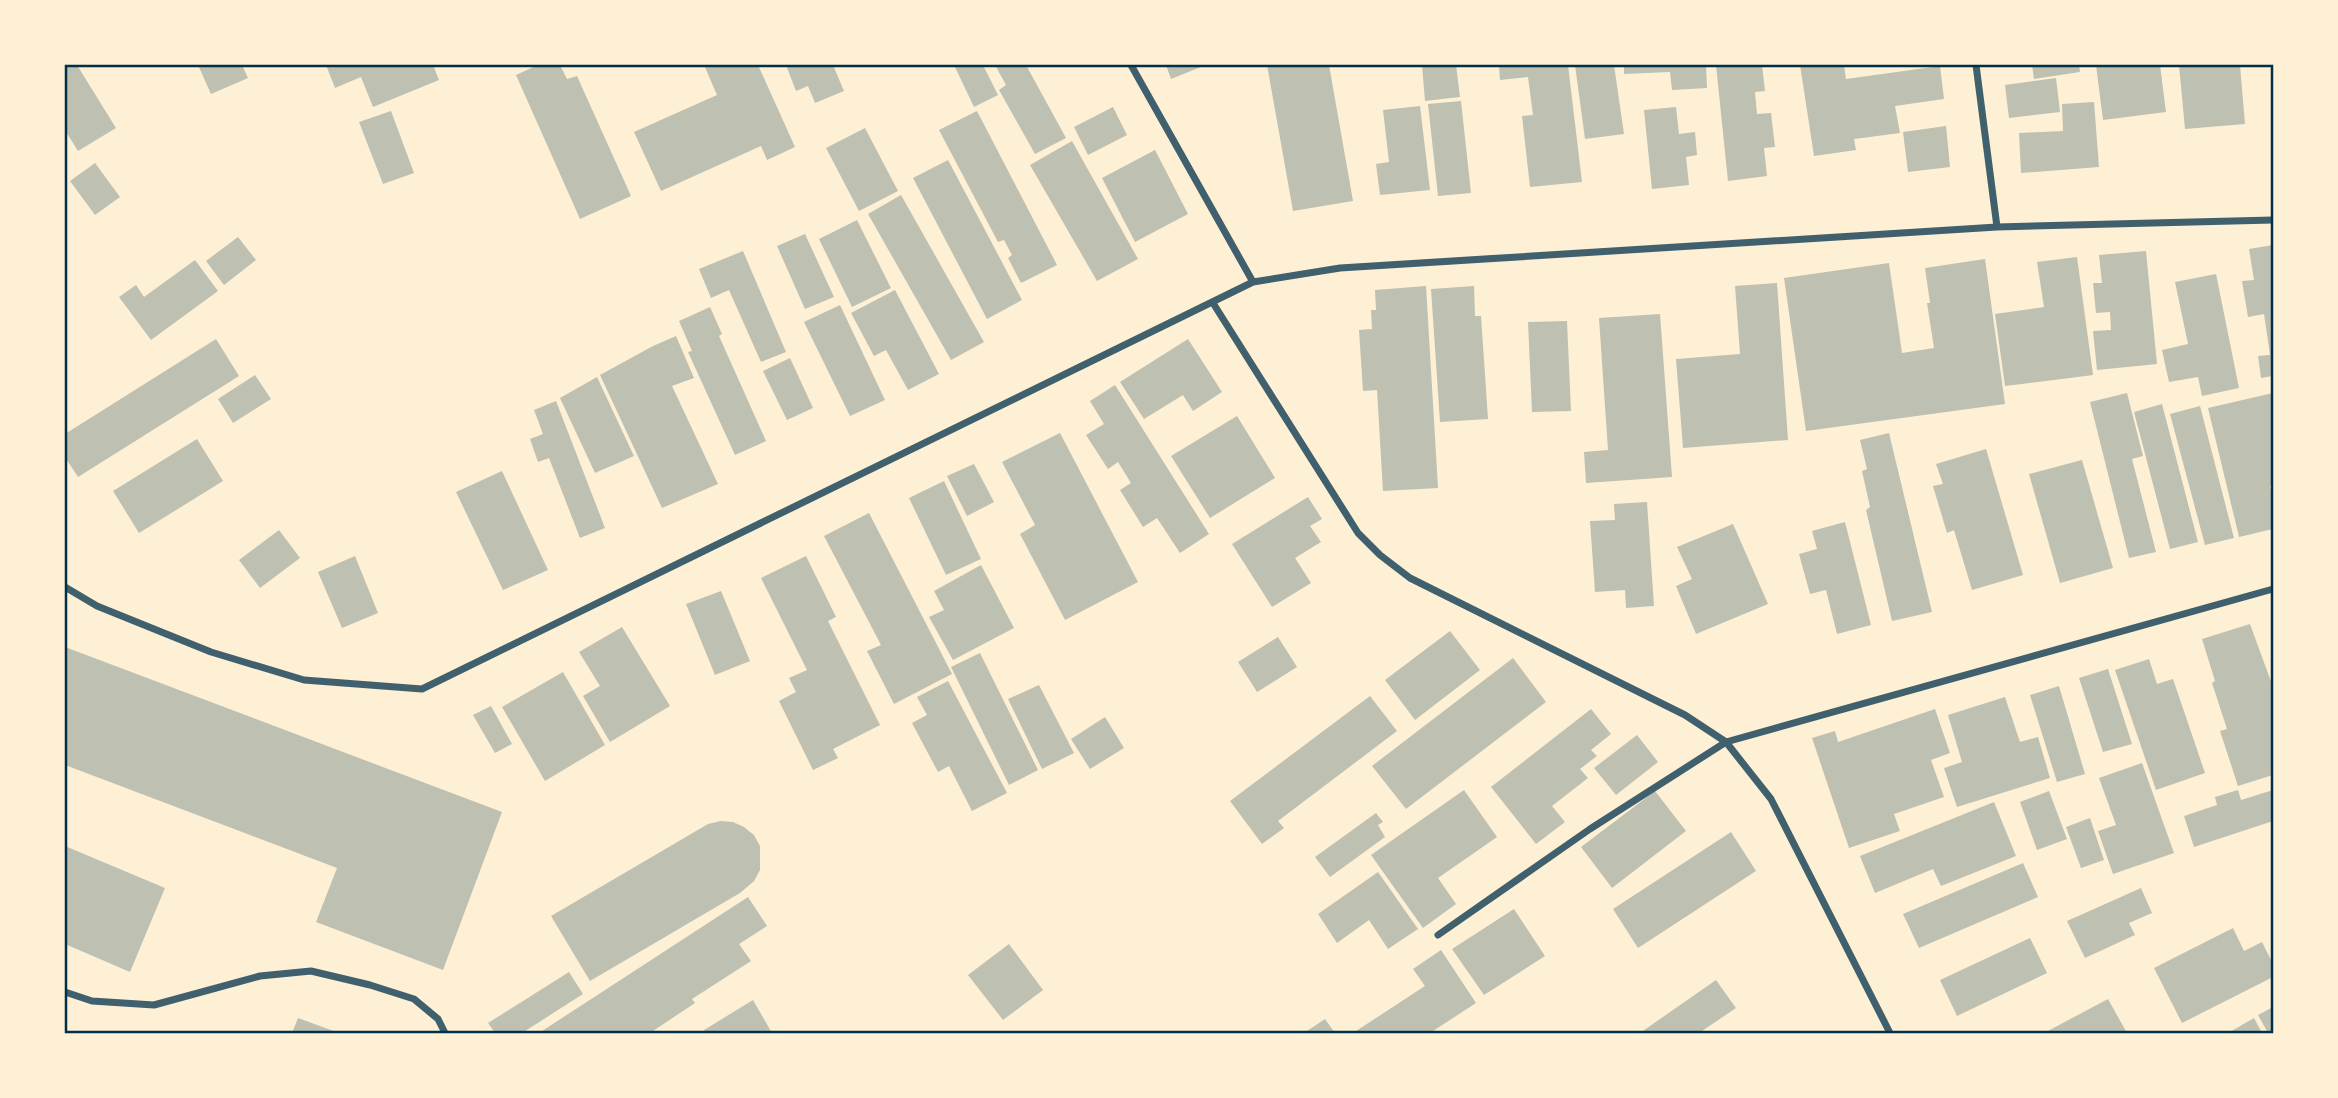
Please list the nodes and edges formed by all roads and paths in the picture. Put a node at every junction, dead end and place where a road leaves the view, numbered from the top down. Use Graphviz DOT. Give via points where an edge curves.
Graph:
graph roads {
  1 [pos="1131,65"];
  2 [pos="1976,65"];
  3 [pos="2273,220"];
  4 [pos="1997,227"];
  5 [pos="1253,282"];
  6 [pos="1213,303"];
  7 [pos="65,587"];
  8 [pos="2273,589"];
  9 [pos="1726,742"];
  10 [pos="1438,935"];
  11 [pos="65,992"];
  12 [pos="445,1033"];
  13 [pos="1890,1033"];
  1 -- 5 [label="street"];
  2 -- 4 [label="street"];
  3 -- 4 [label="street"];
  4 -- 5 [label="street" via="1340,268"];
  5 -- 6 [label="street"];
  6 -- 7 [label="street" via="422,689 304,680 211,652 97,606"];
  6 -- 9 [label="street" via="1358,533 1380,555 1410,578 1685,715"];
  8 -- 9 [label="street"];
  9 -- 10 [label="street"];
  9 -- 13 [label="street" via="1771,799"];
  11 -- 12 [label="street" via="92,1001 154,1005 260,976 311,971 414,999 438,1019"];
}
